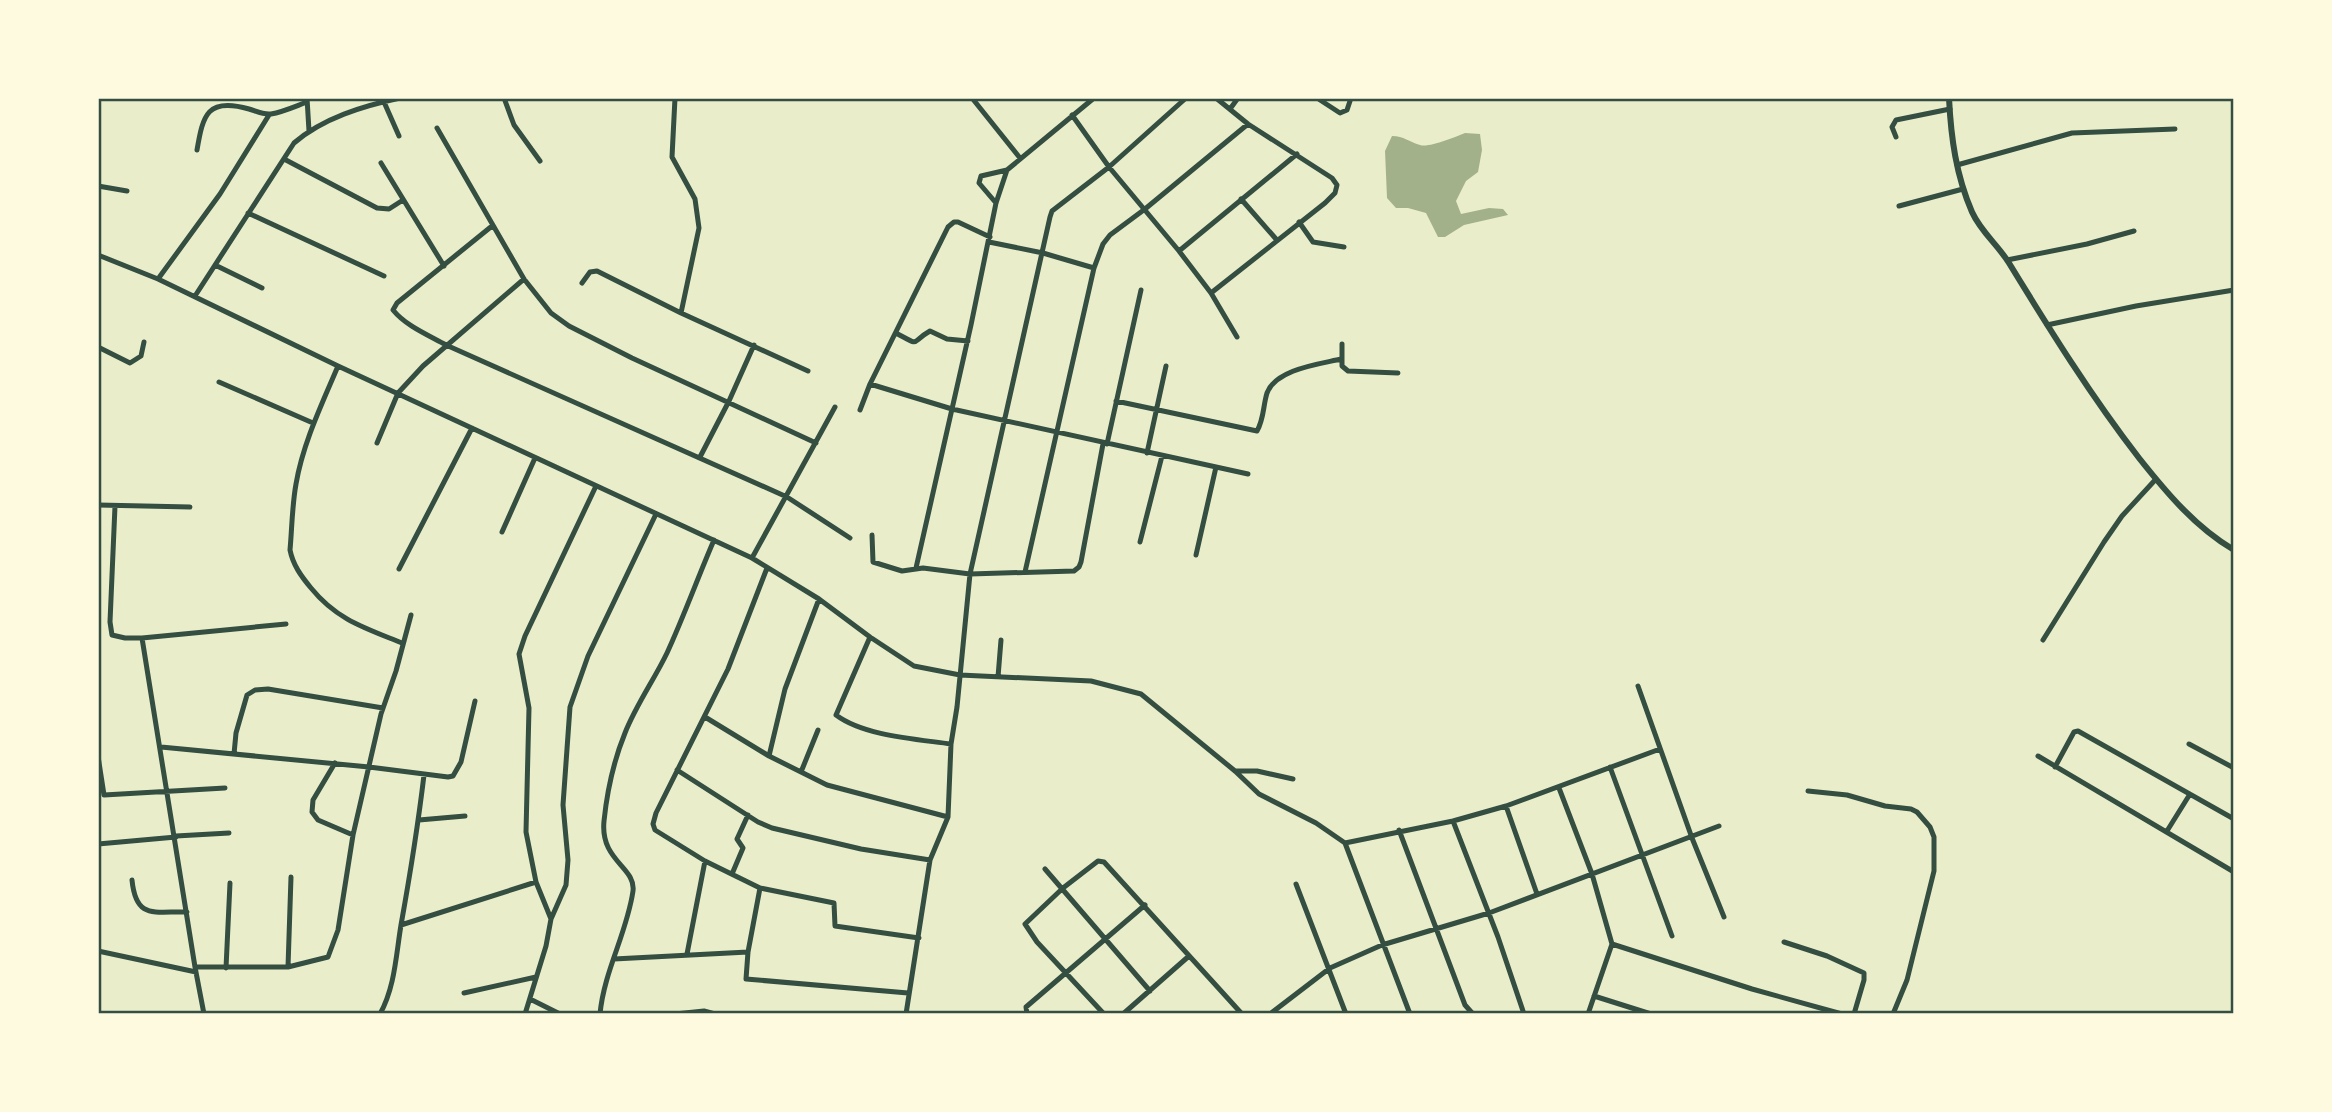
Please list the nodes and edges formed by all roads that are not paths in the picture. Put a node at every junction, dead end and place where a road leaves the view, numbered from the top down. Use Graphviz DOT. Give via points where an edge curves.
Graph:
graph roads {
  1 [pos="400,98"];
  2 [pos="504,98"];
  3 [pos="675,98"];
  4 [pos="972,98"];
  5 [pos="1094,98"];
  6 [pos="1186,98"];
  7 [pos="1216,98"];
  8 [pos="1238,98"];
  9 [pos="1317,98"];
  10 [pos="1351,98"];
  11 [pos="1949,98"];
  12 [pos="307,100"];
  13 [pos="380,101"];
  14 [pos="1230,109"];
  15 [pos="1950,109"];
  16 [pos="269,115"];
  17 [pos="1072,115"];
  18 [pos="1248,124"];
  19 [pos="437,128"];
  20 [pos="2175,129"];
  21 [pos="309,131"];
  22 [pos="398,136"];
  23 [pos="1896,137"];
  24 [pos="197,150"];
  25 [pos="1297,155"];
  26 [pos="1020,158"];
  27 [pos="284,159"];
  28 [pos="540,161"];
  29 [pos="381,163"];
  30 [pos="1956,164"];
  31 [pos="1109,167"];
  32 [pos="1007,170"];
  33 [pos="98,186"];
  34 [pos="1963,189"];
  35 [pos="127,191"];
  36 [pos="1241,199"];
  37 [pos="403,200"];
  38 [pos="996,204"];
  39 [pos="1899,206"];
  40 [pos="1146,209"];
  41 [pos="248,214"];
  42 [pos="1299,222"];
  43 [pos="492,226"];
  44 [pos="2134,231"];
  45 [pos="989,239"];
  46 [pos="1276,239"];
  47 [pos="1344,247"];
  48 [pos="1179,251"];
  49 [pos="1043,253"];
  50 [pos="98,255"];
  51 [pos="2007,260"];
  52 [pos="215,265"];
  53 [pos="444,266"];
  54 [pos="1094,268"];
  55 [pos="384,276"];
  56 [pos="158,279"];
  57 [pos="524,279"];
  58 [pos="582,283"];
  59 [pos="262,288"];
  60 [pos="1141,290"];
  61 [pos="2234,290"];
  62 [pos="1211,293"];
  63 [pos="195,296"];
  64 [pos="681,313"];
  65 [pos="2047,325"];
  66 [pos="896,333"];
  67 [pos="1237,337"];
  68 [pos="968,341"];
  69 [pos="144,342"];
  70 [pos="1342,344"];
  71 [pos="446,345"];
  72 [pos="754,345"];
  73 [pos="98,347"];
  74 [pos="1341,359"];
  75 [pos="338,366"];
  76 [pos="1166,366"];
  77 [pos="808,370"];
  78 [pos="1398,373"];
  79 [pos="219,382"];
  80 [pos="870,384"];
  81 [pos="398,393"];
  82 [pos="729,401"];
  83 [pos="1116,401"];
  84 [pos="835,407"];
  85 [pos="952,409"];
  86 [pos="860,410"];
  87 [pos="1157,410"];
  88 [pos="1005,421"];
  89 [pos="313,423"];
  90 [pos="472,428"];
  91 [pos="1058,432"];
  92 [pos="377,443"];
  93 [pos="816,443"];
  94 [pos="1105,444"];
  95 [pos="1147,453"];
  96 [pos="1162,456"];
  97 [pos="700,457"];
  98 [pos="535,458"];
  99 [pos="1216,467"];
  100 [pos="1248,474"];
  101 [pos="2156,479"];
  102 [pos="596,486"];
  103 [pos="787,497"];
  104 [pos="98,505"];
  105 [pos="115,506"];
  106 [pos="190,507"];
  107 [pos="656,514"];
  108 [pos="502,531"];
  109 [pos="872,535"];
  110 [pos="850,538"];
  111 [pos="714,540"];
  112 [pos="1140,542"];
  113 [pos="2234,550"];
  114 [pos="1196,555"];
  115 [pos="752,558"];
  116 [pos="767,568"];
  117 [pos="916,568"];
  118 [pos="399,569"];
  119 [pos="1025,572"];
  120 [pos="970,574"];
  121 [pos="820,599"];
  122 [pos="411,615"];
  123 [pos="286,624"];
  124 [pos="870,637"];
  125 [pos="142,638"];
  126 [pos="1001,640"];
  127 [pos="2043,640"];
  128 [pos="402,643"];
  129 [pos="960,675"];
  130 [pos="998,677"];
  131 [pos="1638,686"];
  132 [pos="475,701"];
  133 [pos="383,708"];
  134 [pos="705,717"];
  135 [pos="818,730"];
  136 [pos="951,744"];
  137 [pos="2189,744"];
  138 [pos="161,747"];
  139 [pos="1660,749"];
  140 [pos="234,754"];
  141 [pos="2038,755"];
  142 [pos="98,756"];
  143 [pos="769,756"];
  144 [pos="335,763"];
  145 [pos="369,767"];
  146 [pos="1610,767"];
  147 [pos="2055,767"];
  148 [pos="2234,768"];
  149 [pos="677,771"];
  150 [pos="1235,771"];
  151 [pos="801,772"];
  152 [pos="424,775"];
  153 [pos="1293,779"];
  154 [pos="225,788"];
  155 [pos="1559,788"];
  156 [pos="167,791"];
  157 [pos="1808,791"];
  158 [pos="2190,794"];
  159 [pos="101,795"];
  160 [pos="1506,806"];
  161 [pos="748,815"];
  162 [pos="465,816"];
  163 [pos="948,817"];
  164 [pos="2234,819"];
  165 [pos="419,820"];
  166 [pos="1452,821"];
  167 [pos="1719,826"];
  168 [pos="1399,830"];
  169 [pos="2167,831"];
  170 [pos="229,833"];
  171 [pos="353,835"];
  172 [pos="176,837"];
  173 [pos="1692,838"];
  174 [pos="1345,843"];
  175 [pos="98,844"];
  176 [pos="1643,855"];
  177 [pos="930,860"];
  178 [pos="705,861"];
  179 [pos="1045,869"];
  180 [pos="2234,872"];
  181 [pos="732,874"];
  182 [pos="1592,874"];
  183 [pos="292,877"];
  184 [pos="132,880"];
  185 [pos="536,882"];
  186 [pos="230,883"];
  187 [pos="1296,884"];
  188 [pos="760,888"];
  189 [pos="1063,888"];
  190 [pos="1537,894"];
  191 [pos="1145,905"];
  192 [pos="187,912"];
  193 [pos="1489,913"];
  194 [pos="1724,917"];
  195 [pos="551,919"];
  196 [pos="401,925"];
  197 [pos="1438,929"];
  198 [pos="1672,936"];
  199 [pos="919,938"];
  200 [pos="1106,939"];
  201 [pos="1784,942"];
  202 [pos="1612,944"];
  203 [pos="1382,945"];
  204 [pos="98,951"];
  205 [pos="748,952"];
  206 [pos="687,954"];
  207 [pos="1189,956"];
  208 [pos="614,959"];
  209 [pos="288,967"];
  210 [pos="226,968"];
  211 [pos="1330,968"];
  212 [pos="195,970"];
  213 [pos="1067,973"];
  214 [pos="536,977"];
  215 [pos="1150,991"];
  216 [pos="464,993"];
  217 [pos="908,993"];
  218 [pos="1594,996"];
  219 [pos="530,999"];
  220 [pos="204,1014"];
  221 [pos="380,1014"];
  222 [pos="525,1014"];
  223 [pos="560,1014"];
  224 [pos="600,1014"];
  225 [pos="675,1014"];
  226 [pos="715,1014"];
  227 [pos="906,1014"];
  228 [pos="1027,1014"];
  229 [pos="1104,1014"];
  230 [pos="1124,1014"];
  231 [pos="1242,1014"];
  232 [pos="1270,1014"];
  233 [pos="1346,1014"];
  234 [pos="1410,1014"];
  235 [pos="1473,1014"];
  236 [pos="1524,1014"];
  237 [pos="1588,1014"];
  238 [pos="1651,1014"];
  239 [pos="1842,1014"];
  240 [pos="1854,1014"];
  241 [pos="1893,1014"];
  1 -- 13 [label="street"];
  2 -- 28 [label="street" via="514,125"];
  3 -- 64 [label="street" via="672,157 695,199 699,228"];
  4 -- 26 [label="street"];
  5 -- 17 [label="street"];
  6 -- 31 [label="street"];
  7 -- 14 [label="street"];
  8 -- 14 [label="street"];
  9 -- 10 [label="street" via="1340,113"];
  11 -- 15 [label="street"];
  12 -- 16 [label="street"];
  12 -- 21 [label="street"];
  13 -- 21 [label="street"];
  13 -- 22 [label="street"];
  14 -- 18 [label="street"];
  15 -- 23 [label="street" via="1896,120 1892,127"];
  15 -- 30 [label="street"];
  16 -- 24 [label="street" via="248,108 215,107 202,123"];
  16 -- 56 [label="street" via="220,194"];
  17 -- 26 [label="street"];
  17 -- 31 [label="street"];
  18 -- 25 [label="street"];
  18 -- 40 [label="street"];
  19 -- 43 [label="street"];
  20 -- 30 [label="street" via="2072,132"];
  21 -- 27 [label="street"];
  25 -- 36 [label="street"];
  25 -- 42 [label="street" via="1337,185 1330,198"];
  26 -- 32 [label="street"];
  27 -- 37 [label="street" via="377,208 389,209"];
  27 -- 41 [label="street"];
  29 -- 37 [label="street"];
  30 -- 34 [label="street"];
  31 -- 40 [label="street"];
  31 -- 49 [label="street" via="1052,211"];
  32 -- 38 [label="street"];
  32 -- 38 [label="street" via="979,179"];
  33 -- 35 [label="street"];
  34 -- 39 [label="street"];
  34 -- 51 [label="street" via="1985,234"];
  36 -- 46 [label="street"];
  36 -- 48 [label="street"];
  37 -- 53 [label="street"];
  38 -- 45 [label="street"];
  40 -- 48 [label="street"];
  40 -- 54 [label="street" via="1110,235"];
  41 -- 52 [label="street"];
  41 -- 55 [label="street"];
  42 -- 46 [label="street"];
  42 -- 47 [label="street" via="1313,242"];
  43 -- 53 [label="street"];
  43 -- 57 [label="street"];
  44 -- 51 [label="street"];
  45 -- 49 [label="street"];
  45 -- 66 [label="street" via="958,222 951,223"];
  45 -- 68 [label="street"];
  46 -- 62 [label="street"];
  48 -- 62 [label="street"];
  49 -- 54 [label="street"];
  49 -- 88 [label="street"];
  50 -- 56 [label="street"];
  51 -- 65 [label="street"];
  52 -- 59 [label="street"];
  52 -- 63 [label="street"];
  53 -- 71 [label="street" via="393,310 403,321"];
  54 -- 91 [label="street"];
  56 -- 63 [label="street"];
  57 -- 71 [label="street"];
  57 -- 82 [label="street" via="545,307 569,327"];
  58 -- 64 [label="street" via="590,272 597,271"];
  60 -- 83 [label="street"];
  61 -- 65 [label="street"];
  62 -- 67 [label="street"];
  63 -- 75 [label="street"];
  64 -- 72 [label="street"];
  65 -- 101 [label="street"];
  66 -- 68 [label="street" via="915,343 930,331"];
  66 -- 80 [label="street"];
  68 -- 85 [label="street"];
  69 -- 73 [label="street" via="141,356 130,363"];
  70 -- 74 [label="street"];
  71 -- 81 [label="street"];
  71 -- 97 [label="street"];
  72 -- 77 [label="street"];
  72 -- 82 [label="street"];
  74 -- 78 [label="street" via="1348,370"];
  74 -- 87 [label="street" via="1285,375 1268,391 1257,431"];
  75 -- 81 [label="street"];
  75 -- 89 [label="street"];
  76 -- 87 [label="street"];
  79 -- 89 [label="street"];
  80 -- 85 [label="street"];
  80 -- 86 [label="street"];
  81 -- 90 [label="street"];
  81 -- 92 [label="street"];
  82 -- 93 [label="street"];
  82 -- 97 [label="street"];
  83 -- 87 [label="street"];
  83 -- 94 [label="street"];
  84 -- 93 [label="street"];
  85 -- 88 [label="street"];
  85 -- 117 [label="street"];
  87 -- 95 [label="street"];
  88 -- 91 [label="street"];
  88 -- 120 [label="street"];
  89 -- 128 [label="street" via="295,486 292,560 338,616"];
  90 -- 98 [label="street"];
  90 -- 118 [label="street"];
  91 -- 94 [label="street"];
  91 -- 119 [label="street"];
  93 -- 103 [label="street"];
  94 -- 95 [label="street"];
  94 -- 119 [label="street" via="1079,567"];
  95 -- 96 [label="street"];
  96 -- 99 [label="street"];
  96 -- 112 [label="street"];
  97 -- 103 [label="street"];
  98 -- 102 [label="street"];
  98 -- 108 [label="street"];
  99 -- 100 [label="street"];
  99 -- 114 [label="street"];
  101 -- 113 [label="street" via="2184,511"];
  101 -- 127 [label="street" via="2122,516"];
  102 -- 107 [label="street"];
  102 -- 185 [label="street" via="519,654 529,708 526,832"];
  103 -- 110 [label="street"];
  103 -- 115 [label="street"];
  104 -- 105 [label="street"];
  105 -- 106 [label="street"];
  105 -- 125 [label="street" via="110,632"];
  107 -- 111 [label="street"];
  107 -- 195 [label="street" via="588,656 569,707 563,805 566,885"];
  109 -- 117 [label="street" via="873,562 902,571"];
  111 -- 115 [label="street"];
  111 -- 208 [label="street" via="616,761 605,808 604,839 612,857 628,872 634,889"];
  115 -- 116 [label="street"];
  116 -- 121 [label="street"];
  116 -- 134 [label="street"];
  117 -- 120 [label="street"];
  119 -- 120 [label="street"];
  120 -- 129 [label="street"];
  121 -- 124 [label="street"];
  121 -- 143 [label="street" via="785,689"];
  122 -- 128 [label="street"];
  123 -- 125 [label="street"];
  124 -- 129 [label="street" via="914,666"];
  124 -- 136 [label="street" via="836,715 856,726"];
  125 -- 138 [label="street"];
  126 -- 130 [label="street"];
  128 -- 133 [label="street"];
  129 -- 130 [label="street"];
  129 -- 136 [label="street"];
  130 -- 150 [label="street" via="1091,681 1141,694"];
  131 -- 139 [label="street"];
  132 -- 152 [label="street" via="457,771 448,777"];
  133 -- 140 [label="street" via="268,689 256,691 247,695"];
  133 -- 145 [label="street"];
  134 -- 143 [label="street"];
  134 -- 149 [label="street"];
  135 -- 151 [label="street"];
  136 -- 163 [label="street"];
  137 -- 148 [label="street"];
  138 -- 140 [label="street"];
  138 -- 156 [label="street"];
  139 -- 146 [label="street"];
  139 -- 173 [label="street"];
  140 -- 144 [label="street"];
  141 -- 147 [label="street"];
  142 -- 159 [label="street"];
  143 -- 151 [label="street"];
  144 -- 145 [label="street"];
  144 -- 171 [label="street" via="313,800 313,812 318,820"];
  145 -- 152 [label="street"];
  145 -- 171 [label="street"];
  146 -- 155 [label="street"];
  146 -- 176 [label="street"];
  147 -- 158 [label="street" via="2074,732 2080,732"];
  147 -- 169 [label="street"];
  149 -- 161 [label="street"];
  149 -- 178 [label="street" via="653,824 655,830"];
  150 -- 153 [label="street"];
  150 -- 174 [label="street" via="1259,794"];
  151 -- 163 [label="street" via="843,790"];
  152 -- 165 [label="street"];
  154 -- 156 [label="street"];
  155 -- 160 [label="street"];
  155 -- 182 [label="street"];
  156 -- 159 [label="street"];
  156 -- 172 [label="street"];
  157 -- 241 [label="street" via="1914,810 1934,837 1934,871 1907,980"];
  158 -- 164 [label="street"];
  158 -- 169 [label="street"];
  160 -- 166 [label="street"];
  160 -- 190 [label="street"];
  161 -- 177 [label="street" via="772,828"];
  161 -- 181 [label="street" via="737,839 743,848"];
  162 -- 165 [label="street"];
  163 -- 177 [label="street"];
  165 -- 196 [label="street"];
  166 -- 168 [label="street"];
  166 -- 193 [label="street"];
  167 -- 173 [label="street"];
  168 -- 174 [label="street"];
  168 -- 197 [label="street"];
  169 -- 180 [label="street"];
  170 -- 172 [label="street"];
  171 -- 209 [label="street" via="331,953"];
  172 -- 175 [label="street"];
  172 -- 192 [label="street"];
  173 -- 176 [label="street"];
  173 -- 194 [label="street"];
  174 -- 203 [label="street"];
  176 -- 182 [label="street"];
  176 -- 198 [label="street"];
  177 -- 199 [label="street"];
  178 -- 181 [label="street"];
  178 -- 206 [label="street"];
  179 -- 189 [label="street"];
  181 -- 188 [label="street"];
  182 -- 190 [label="street"];
  182 -- 202 [label="street"];
  183 -- 209 [label="street"];
  184 -- 192 [label="street" via="137,904 145,910"];
  185 -- 195 [label="street"];
  185 -- 196 [label="street"];
  186 -- 210 [label="street"];
  187 -- 211 [label="street"];
  188 -- 199 [label="street" via="834,903 835,926 841,928"];
  188 -- 205 [label="street"];
  189 -- 191 [label="street" via="1101,861"];
  189 -- 200 [label="street"];
  189 -- 213 [label="street" via="1025,924"];
  190 -- 193 [label="street"];
  191 -- 200 [label="street"];
  191 -- 207 [label="street"];
  192 -- 212 [label="street"];
  193 -- 197 [label="street"];
  193 -- 236 [label="street"];
  195 -- 214 [label="street"];
  196 -- 221 [label="street" via="390,990"];
  197 -- 203 [label="street"];
  197 -- 235 [label="street" via="1465,1005"];
  199 -- 217 [label="street"];
  200 -- 213 [label="street"];
  200 -- 215 [label="street"];
  201 -- 240 [label="street" via="1864,973"];
  202 -- 218 [label="street"];
  202 -- 239 [label="street"];
  203 -- 211 [label="street"];
  203 -- 234 [label="street"];
  204 -- 212 [label="street"];
  205 -- 206 [label="street"];
  205 -- 217 [label="street" via="746,979"];
  206 -- 208 [label="street"];
  207 -- 215 [label="street"];
  207 -- 231 [label="street"];
  208 -- 224 [label="street"];
  209 -- 210 [label="street"];
  210 -- 212 [label="street"];
  211 -- 232 [label="street"];
  211 -- 233 [label="street"];
  212 -- 220 [label="street"];
  213 -- 228 [label="street" via="1026,1007"];
  213 -- 229 [label="street"];
  214 -- 216 [label="street"];
  214 -- 219 [label="street"];
  215 -- 230 [label="street"];
  217 -- 227 [label="street"];
  218 -- 237 [label="street"];
  218 -- 238 [label="street"];
  219 -- 222 [label="street"];
  219 -- 223 [label="street"];
  225 -- 226 [label="street"];
}
